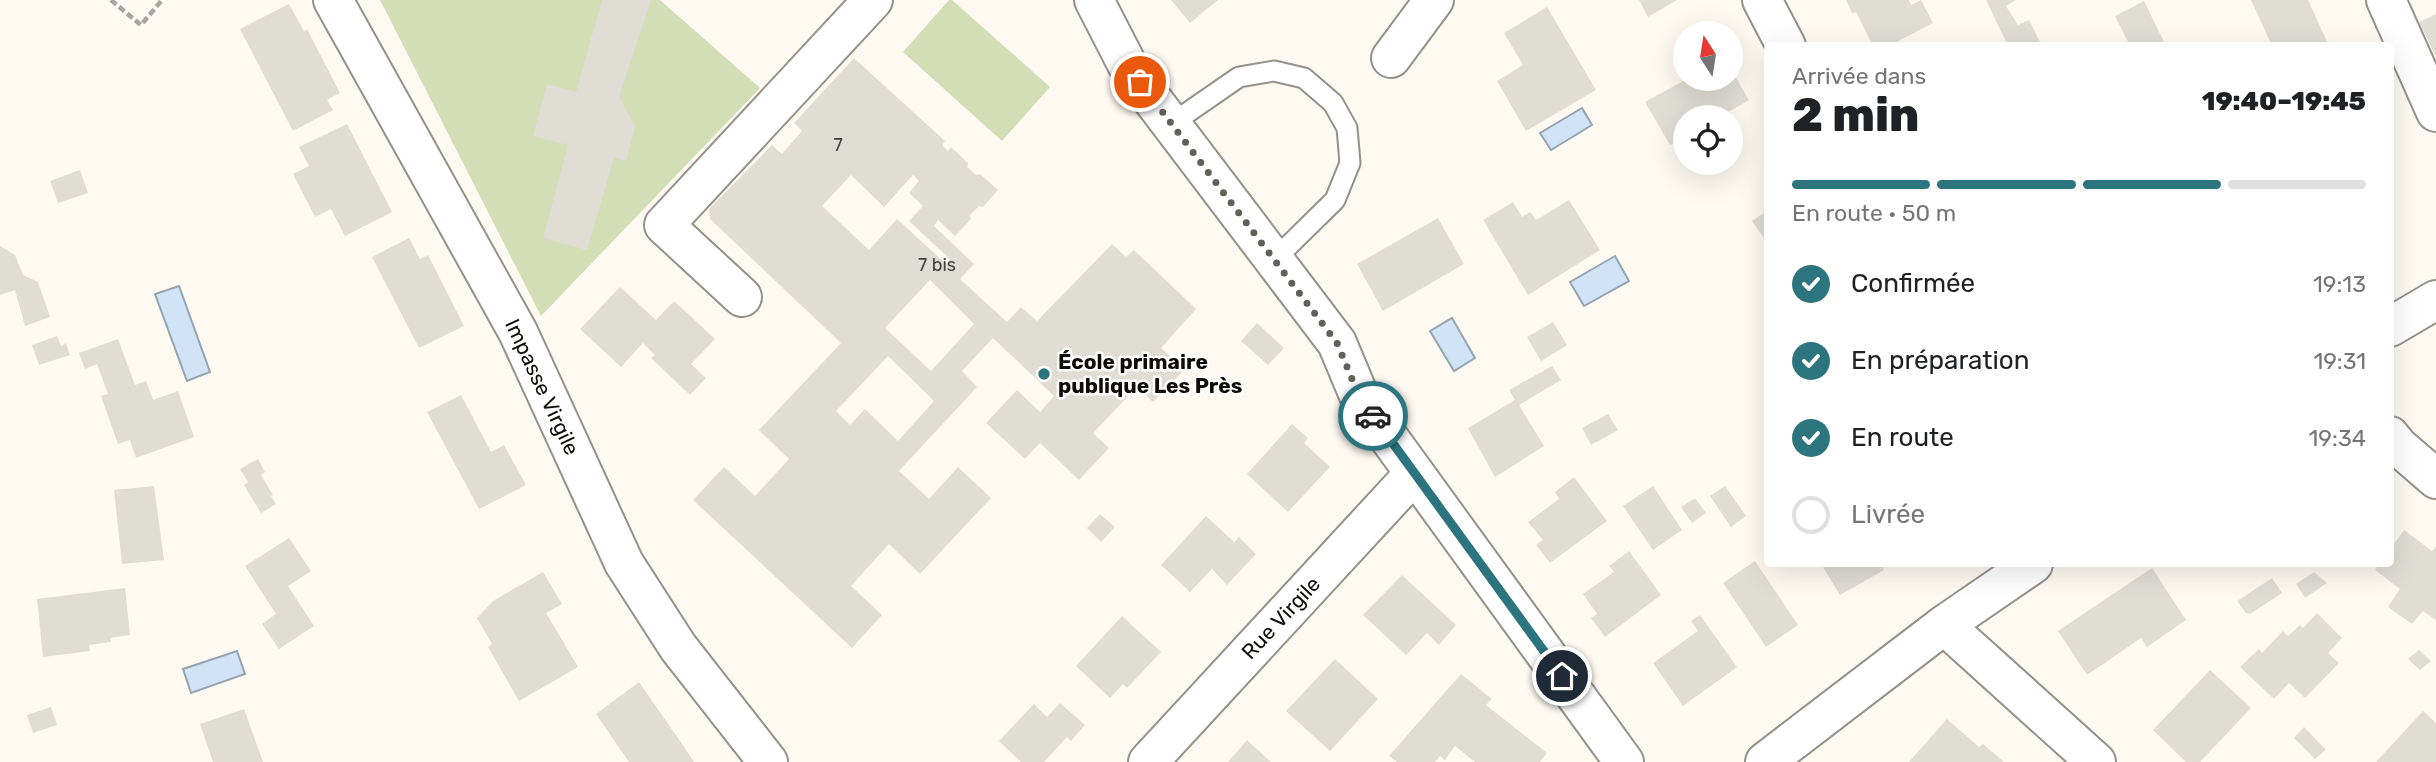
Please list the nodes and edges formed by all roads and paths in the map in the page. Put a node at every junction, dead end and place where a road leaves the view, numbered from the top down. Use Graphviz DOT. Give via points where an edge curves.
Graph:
graph roads {
  1 [pos="111,0"];
  2 [pos="162,0"];
  3 [pos="333,0"];
  4 [pos="873,0"];
  5 [pos="1094,0"];
  6 [pos="1434,0"];
  7 [pos="1762,0"];
  8 [pos="2386,0"];
  9 [pos="1784,42"];
  10 [pos="1391,58"];
  11 [pos="2436,112"];
  12 [pos="1171,124"];
  13 [pos="1274,260"];
  14 [pos="742,297"];
  15 [pos="2436,300"];
  16 [pos="2394,325"];
  17 [pos="2394,441"];
  18 [pos="1414,474"];
  19 [pos="2436,478"];
  20 [pos="2029,567"];
  21 [pos="1944,625"];
  22 [pos="768,762"];
  23 [pos="1148,762"];
  24 [pos="1625,762"];
  25 [pos="1765,762"];
  26 [pos="2095,762"];
  1 -- 2 [label="path" via="141,25"];
  3 -- 22 [label="street, Impasse Virgile" via="518,332 624,563 678,647"];
  4 -- 14 [label="street" via="664,225"];
  5 -- 12 [label="street" via="1130,70"];
  6 -- 10 [label="street"];
  7 -- 9 [label="street"];
  8 -- 11 [label="street"];
  12 -- 13 [label="street"];
  12 -- 13 [label="lane" via="1239,77 1274,71 1304,78 1333,103 1347,128 1350,163 1335,200"];
  13 -- 18 [label="street" via="1337,343 1360,398"];
  15 -- 16 [label="street"];
  17 -- 19 [label="street"];
  18 -- 23 [label="street, Rue Virgile"];
  18 -- 24 [label="street"];
  20 -- 21 [label="street"];
  21 -- 25 [label="street"];
  21 -- 26 [label="street"];
}
